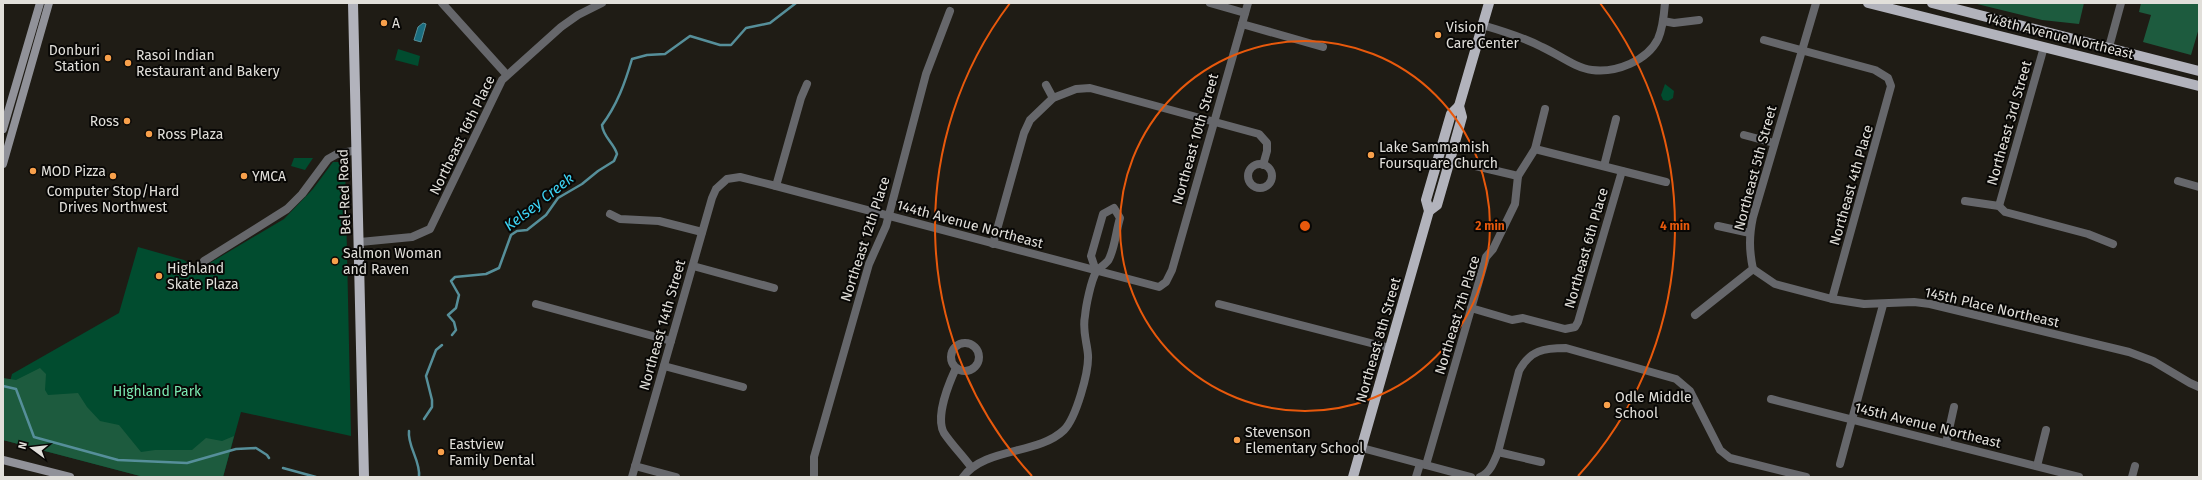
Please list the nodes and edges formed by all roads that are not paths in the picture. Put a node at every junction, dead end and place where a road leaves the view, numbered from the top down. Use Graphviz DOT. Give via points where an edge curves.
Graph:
graph roads {
  1 [pos="40,3"];
  2 [pos="49,3"];
  3 [pos="353,3"];
  4 [pos="442,3"];
  5 [pos="602,3"];
  6 [pos="1210,3"];
  7 [pos="1248,3"];
  8 [pos="1489,3"];
  9 [pos="1665,3"];
  10 [pos="1816,3"];
  11 [pos="1868,3"];
  12 [pos="1932,3"];
  13 [pos="2121,3"];
  14 [pos="950,12"];
  15 [pos="1245,13"];
  16 [pos="1699,20"];
  17 [pos="1663,21"];
  18 [pos="1242,24"];
  19 [pos="1482,25"];
  20 [pos="1764,40"];
  21 [pos="1323,47"];
  22 [pos="2044,47"];
  23 [pos="2109,47"];
  24 [pos="1802,50"];
  25 [pos="2128,52"];
  26 [pos="2088,57"];
  27 [pos="2199,71"];
  28 [pos="506,74"];
  29 [pos="807,84"];
  30 [pos="1046,85"];
  31 [pos="2199,86"];
  32 [pos="1053,98"];
  33 [pos="1459,106"];
  34 [pos="1545,109"];
  35 [pos="1616,118"];
  36 [pos="1213,121"];
  37 [pos="3,129"];
  38 [pos="1744,135"];
  39 [pos="1774,143"];
  40 [pos="1535,149"];
  41 [pos="357,150"];
  42 [pos="1450,160"];
  43 [pos="3,164"];
  44 [pos="1263,165"];
  45 [pos="1604,166"];
  46 [pos="1622,171"];
  47 [pos="1518,176"];
  48 [pos="2178,181"];
  49 [pos="1666,182"];
  50 [pos="721,183"];
  51 [pos="776,186"];
  52 [pos="2199,187"];
  53 [pos="1965,201"];
  54 [pos="1999,206"];
  55 [pos="1429,212"];
  56 [pos="610,214"];
  57 [pos="888,216"];
  58 [pos="1718,226"];
  59 [pos="702,232"];
  60 [pos="1750,233"];
  61 [pos="360,242"];
  62 [pos="993,244"];
  63 [pos="2113,244"];
  64 [pos="204,261"];
  65 [pos="693,266"];
  66 [pos="1753,269"];
  67 [pos="1096,272"];
  68 [pos="1166,282"];
  69 [pos="774,288"];
  70 [pos="1832,299"];
  71 [pos="536,304"];
  72 [pos="1220,304"];
  73 [pos="1883,305"];
  74 [pos="1471,308"];
  75 [pos="1695,315"];
  76 [pos="671,341"];
  77 [pos="1390,348"];
  78 [pos="664,366"];
  79 [pos="956,368"];
  80 [pos="2199,386"];
  81 [pos="743,387"];
  82 [pos="1771,399"];
  83 [pos="1954,407"];
  84 [pos="1852,420"];
  85 [pos="2046,430"];
  86 [pos="1946,443"];
  87 [pos="1362,448"];
  88 [pos="1498,452"];
  89 [pos="3,460"];
  90 [pos="1541,462"];
  91 [pos="1840,464"];
  92 [pos="1423,465"];
  93 [pos="635,466"];
  94 [pos="2037,466"];
  95 [pos="2135,466"];
  96 [pos="972,467"];
  97 [pos="70,477"];
  98 [pos="364,477"];
  99 [pos="632,477"];
  100 [pos="676,477"];
  101 [pos="814,477"];
  102 [pos="963,477"];
  103 [pos="1353,477"];
  104 [pos="1416,477"];
  105 [pos="1471,477"];
  106 [pos="1480,477"];
  107 [pos="1806,477"];
  108 [pos="2079,477"];
  109 [pos="2132,477"];
  1 -- 37 [label="main road"];
  2 -- 43 [label="main road"];
  3 -- 41 [label="main road, Bel-Red Road"];
  4 -- 28 [label="street"];
  5 -- 28 [label="street, Northeast 16th Place" via="578,15"];
  6 -- 15 [label="street"];
  7 -- 15 [label="street, Northeast 10th Street"];
  8 -- 19 [label="main road, Northeast 8th Street"];
  9 -- 17 [label="street"];
  10 -- 24 [label="street, Northeast 5th Street"];
  11 -- 22 [label="main road, 148th Avenue Northeast"];
  12 -- 23 [label="main road, 148th Avenue Northeast"];
  13 -- 23 [label="street"];
  14 -- 57 [label="street, Northeast 12th Place" via="926,74"];
  15 -- 18 [label="street, Northeast 10th Street"];
  16 -- 17 [label="street" via="1674,23"];
  17 -- 19 [label="street" via="1657,40 1646,54 1629,65 1592,70 1513,34"];
  18 -- 21 [label="street"];
  18 -- 36 [label="street, Northeast 10th Street"];
  19 -- 33 [label="main road, Northeast 8th Street"];
  20 -- 24 [label="street"];
  22 -- 26 [label="main road, 148th Avenue Northeast"];
  22 -- 54 [label="street, Northeast 3rd Street"];
  23 -- 25 [label="main road, 148th Avenue Northeast"];
  24 -- 39 [label="street, Northeast 5th Street"];
  24 -- 70 [label="street, Northeast 4th Place" via="1875,70 1888,78 1891,86"];
  25 -- 26 [label="main road" via="2127,57 2120,60"];
  25 -- 27 [label="main road, 148th Avenue Northeast"];
  26 -- 31 [label="main road, 148th Avenue Northeast"];
  28 -- 61 [label="street, Northeast 16th Place" via="480,122 430,229 412,237"];
  29 -- 51 [label="street"];
  30 -- 32 [label="street"];
  32 -- 36 [label="street" via="1076,89 1090,88"];
  32 -- 62 [label="street" via="1030,120 1024,133"];
  33 -- 42 [label="main road, Northeast 8th Street" via="1462,117"];
  33 -- 55 [label="main road, Northeast 8th Street" via="1451,114 1448,122 1426,200"];
  34 -- 40 [label="street, Northeast 7th Place"];
  35 -- 45 [label="street"];
  36 -- 44 [label="street" via="1263,137 1267,143 1267,151"];
  36 -- 68 [label="street, Northeast 10th Street" via="1172,270"];
  38 -- 39 [label="street"];
  39 -- 60 [label="street, Northeast 5th Street"];
  40 -- 45 [label="street"];
  40 -- 47 [label="street, Northeast 7th Place"];
  41 -- 61 [label="main road, Bel-Red Road"];
  41 -- 64 [label="street" via="337,154 328,159 302,194 287,209"];
  42 -- 47 [label="street"];
  42 -- 55 [label="main road, Northeast 8th Street" via="1437,205"];
  45 -- 46 [label="street"];
  46 -- 49 [label="street"];
  46 -- 74 [label="street, Northeast 6th Place" via="1578,322 1570,329 1523,318 1512,320"];
  47 -- 74 [label="street, Northeast 7th Place" via="1515,204 1493,249 1486,257"];
  48 -- 52 [label="street"];
  50 -- 51 [label="street, 144th Avenue Northeast" via="732,177"];
  50 -- 59 [label="street, Northeast 14th Street" via="712,198"];
  51 -- 57 [label="street, 144th Avenue Northeast"];
  53 -- 54 [label="street"];
  54 -- 63 [label="street" via="2005,212 2088,234"];
  55 -- 77 [label="main road, Northeast 8th Street"];
  56 -- 59 [label="street" via="620,219 652,220"];
  57 -- 62 [label="street, 144th Avenue Northeast"];
  57 -- 101 [label="street, Northeast 12th Place" via="880,242 869,264 814,457"];
  58 -- 60 [label="street"];
  59 -- 65 [label="street, Northeast 14th Street"];
  60 -- 66 [label="street, Northeast 5th Street" via="1749,251"];
  61 -- 98 [label="main road, Bel-Red Road"];
  62 -- 67 [label="street, 144th Avenue Northeast"];
  65 -- 69 [label="street"];
  65 -- 76 [label="street, Northeast 14th Street"];
  66 -- 70 [label="street, 145th Place Northeast" via="1775,284"];
  66 -- 75 [label="street"];
  67 -- 67 [label="street" via="1109,260 1120,218 1114,208 1103,214 1091,256"];
  67 -- 68 [label="street, 144th Avenue Northeast" via="1152,287 1159,287"];
  67 -- 96 [label="street" via="1083,326 1088,356 1086,375 1071,419 1064,430 1053,438"];
  70 -- 73 [label="street, 145th Place Northeast"];
  71 -- 76 [label="street"];
  72 -- 77 [label="street"];
  73 -- 80 [label="street, 145th Place Northeast" via="1914,302 1930,304 2129,352 2153,361"];
  73 -- 84 [label="street"];
  74 -- 92 [label="street, Northeast 7th Place"];
  76 -- 78 [label="street, Northeast 14th Street"];
  77 -- 87 [label="main road, Northeast 8th Street"];
  78 -- 81 [label="street"];
  78 -- 93 [label="street, Northeast 14th Street"];
  79 -- 96 [label="street" via="940,416 941,426"];
  82 -- 84 [label="street, 145th Avenue Northeast"];
  83 -- 86 [label="street"];
  84 -- 86 [label="street, 145th Avenue Northeast"];
  84 -- 91 [label="street"];
  85 -- 94 [label="street"];
  86 -- 94 [label="street, 145th Avenue Northeast"];
  87 -- 92 [label="street"];
  87 -- 103 [label="main road, Northeast 8th Street"];
  88 -- 90 [label="street"];
  88 -- 106 [label="street" via="1494,463 1485,475"];
  88 -- 107 [label="street" via="1523,364 1535,353 1547,348 1566,348 1676,379 1690,391 1720,450 1730,458"];
  89 -- 97 [label="main road"];
  92 -- 104 [label="street, Northeast 7th Place"];
  92 -- 105 [label="street"];
  93 -- 99 [label="street, Northeast 14th Street"];
  93 -- 100 [label="street"];
  94 -- 108 [label="street, 145th Avenue Northeast"];
  95 -- 109 [label="street"];
  96 -- 102 [label="street"];
}
